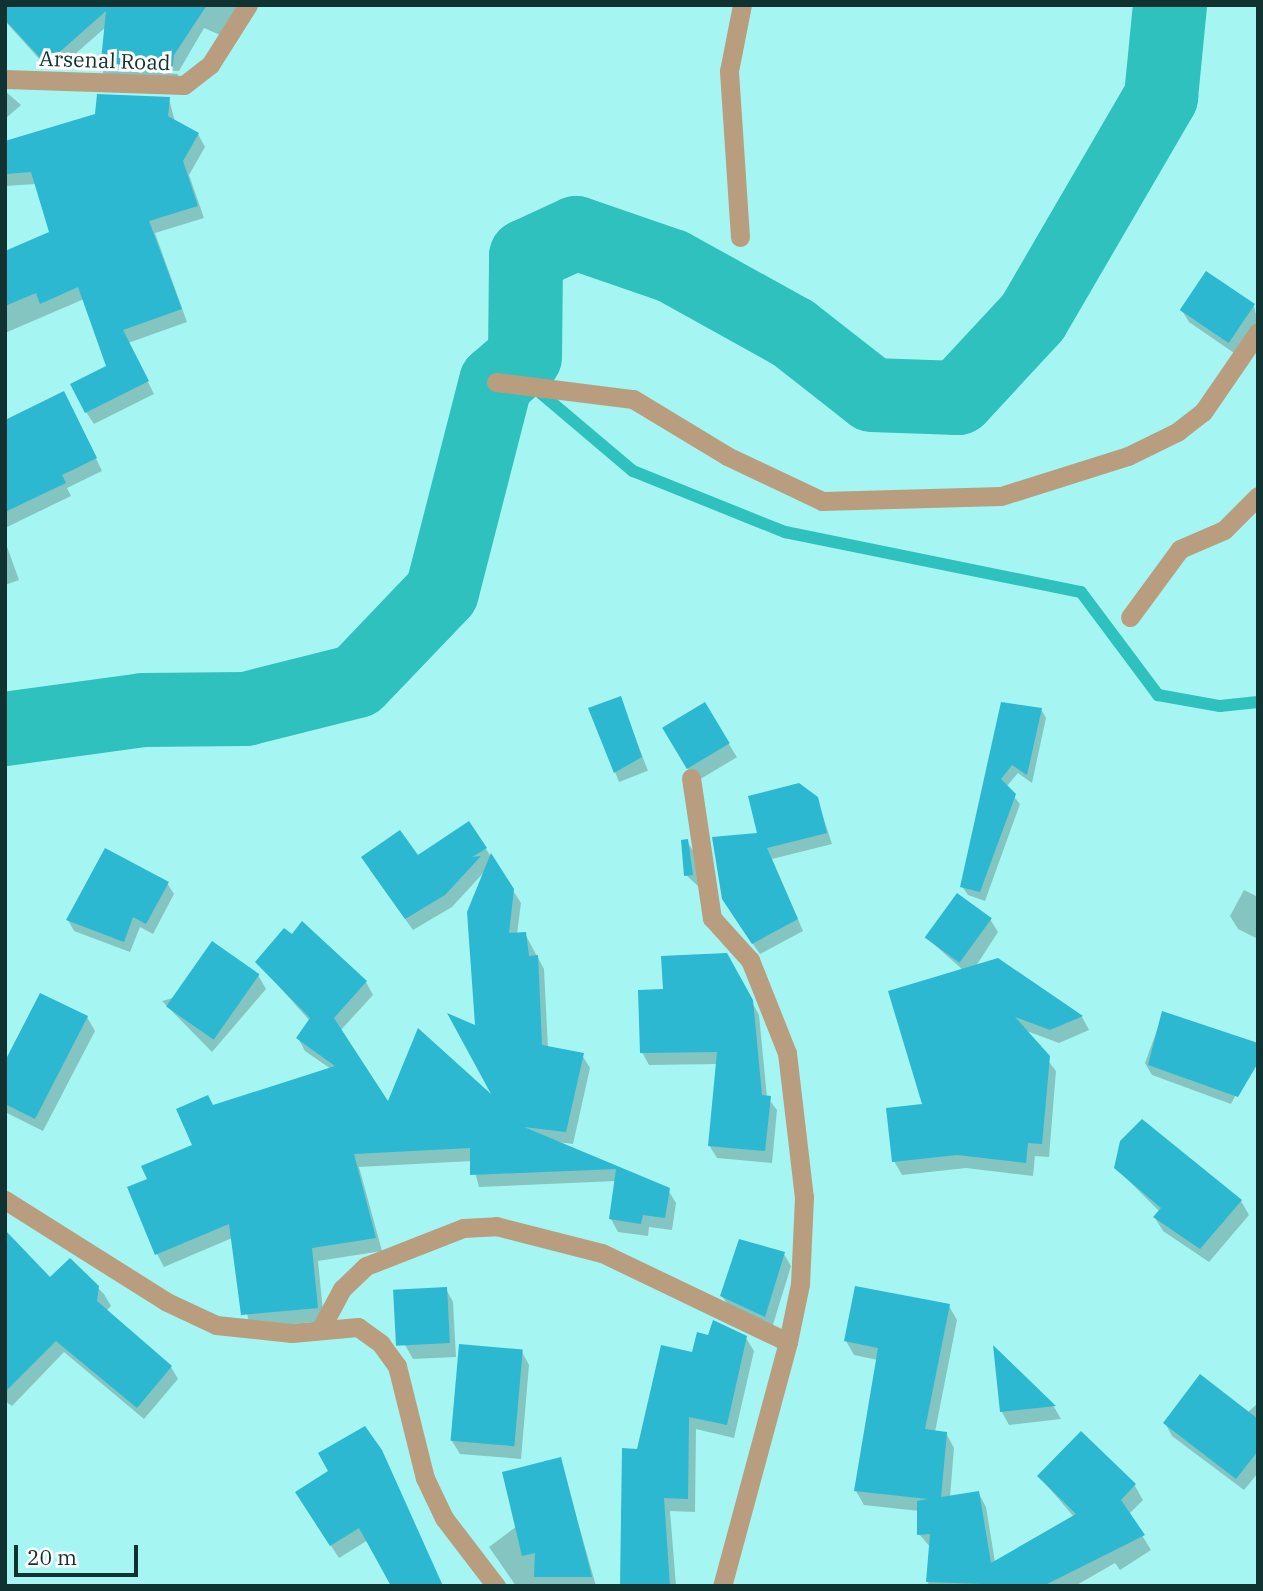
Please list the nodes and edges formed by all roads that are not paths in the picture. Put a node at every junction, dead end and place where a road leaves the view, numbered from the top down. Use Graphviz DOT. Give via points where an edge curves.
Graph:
graph roads {
  1 [pos="248,5"];
  2 [pos="742,5"];
  3 [pos="5,79"];
  4 [pos="740,237"];
  5 [pos="1258,332"];
  6 [pos="496,382"];
  7 [pos="1258,496"];
  8 [pos="1130,617"];
  9 [pos="691,778"];
  10 [pos="5,1200"];
  11 [pos="320,1330"];
  12 [pos="788,1342"];
  13 [pos="496,1586"];
  14 [pos="722,1586"];
  1 -- 3 [label="street, Arsenal Road" via="210,65 184,85"];
  2 -- 4 [label="street" via="729,71"];
  5 -- 6 [label="street" via="1203,412 1177,432 1128,456 1001,496 822,501 727,456 633,398"];
  7 -- 8 [label="street" via="1224,530 1180,549"];
  9 -- 12 [label="street" via="708,906 750,960 796,1089 804,1197 800,1284"];
  10 -- 11 [label="street" via="83,1253 216,1325"];
  11 -- 12 [label="street" via="342,1289 366,1266 463,1228 496,1226 602,1254"];
  11 -- 13 [label="street" via="358,1327 397,1366 425,1478 444,1518"];
  12 -- 14 [label="street"];
}
